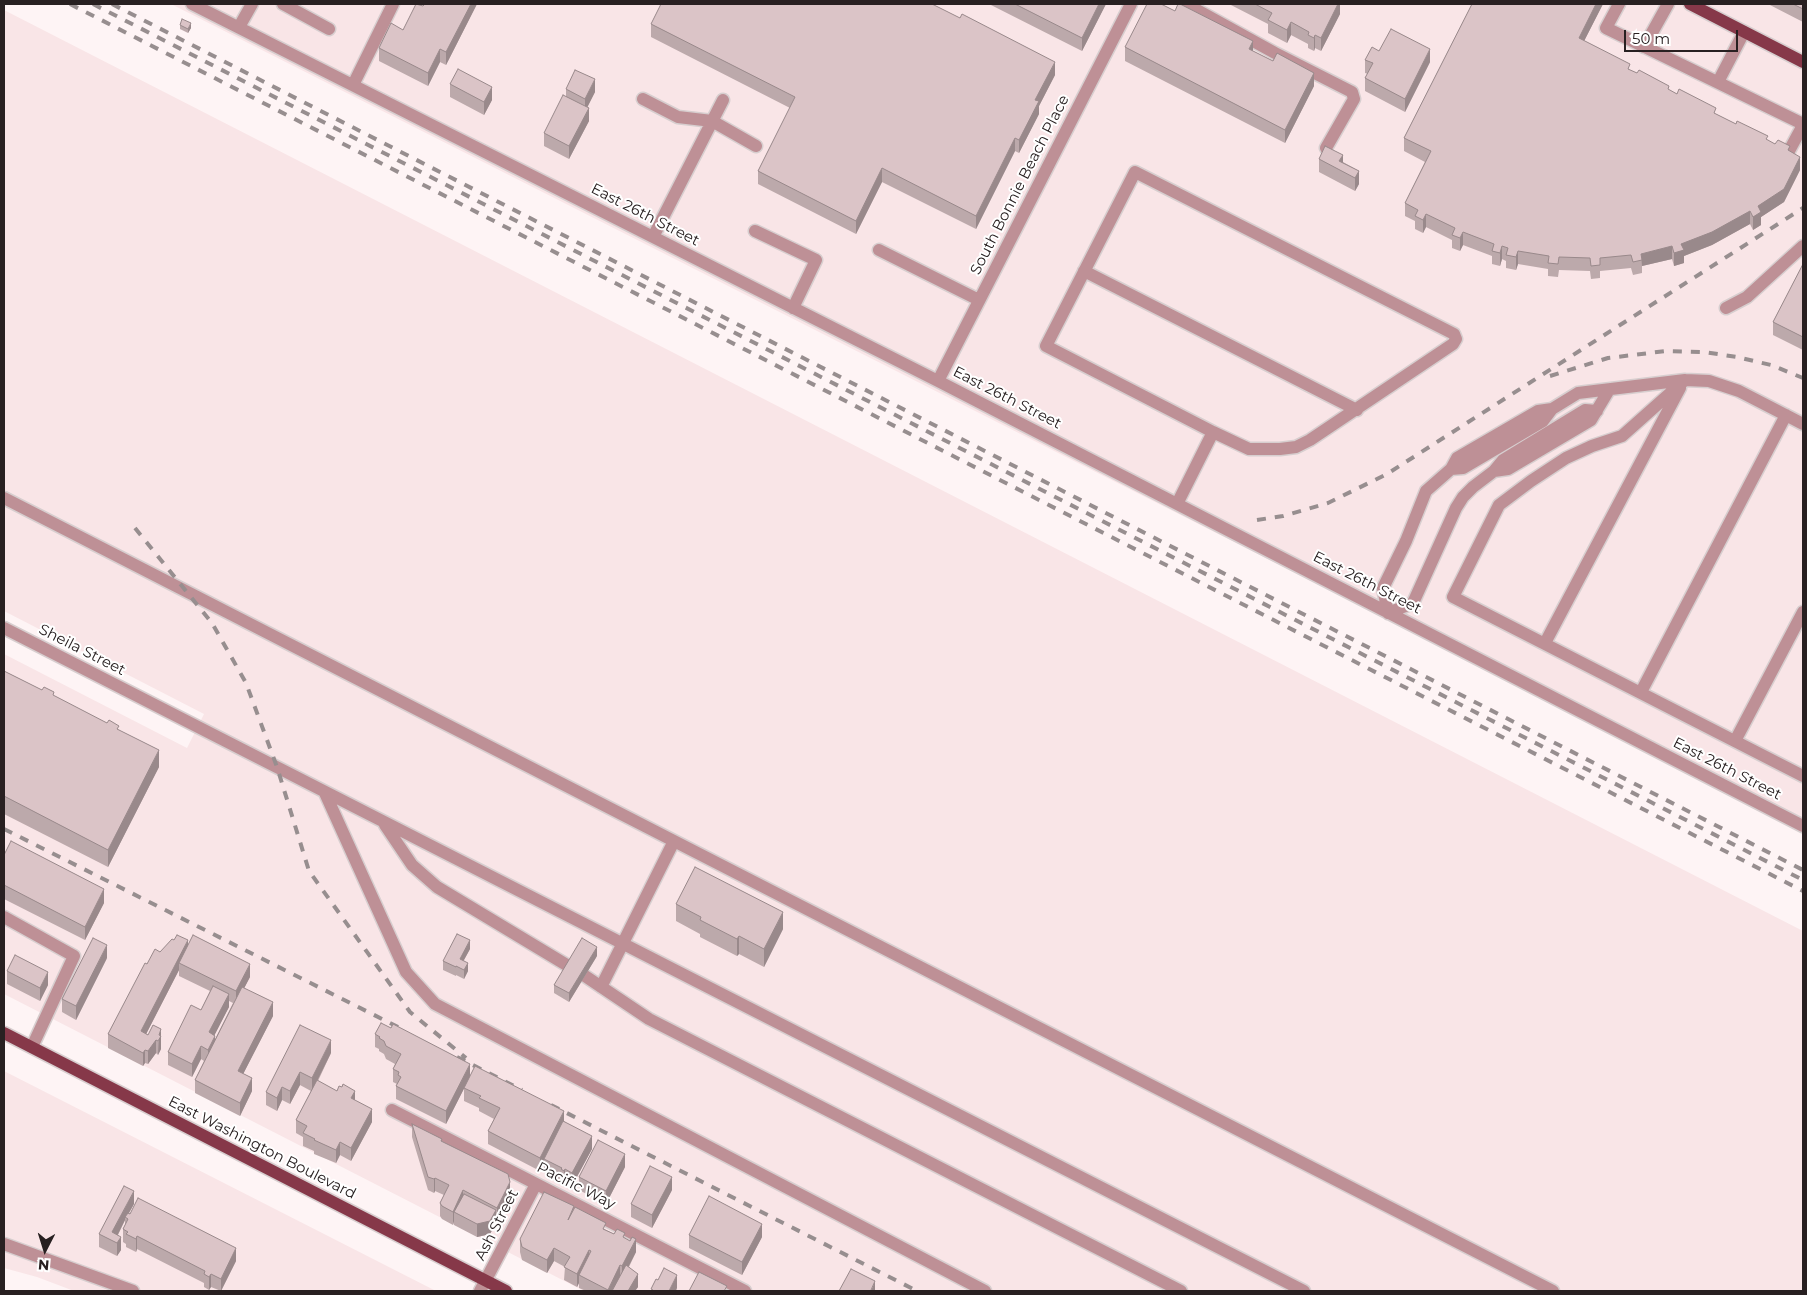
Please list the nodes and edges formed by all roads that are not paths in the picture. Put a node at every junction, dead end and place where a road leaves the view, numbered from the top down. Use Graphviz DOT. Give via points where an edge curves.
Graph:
graph roads {
  1 [pos="192,4"];
  2 [pos="252,4"];
  3 [pos="283,4"];
  4 [pos="393,4"];
  5 [pos="1131,4"];
  6 [pos="1186,4"];
  7 [pos="1619,4"];
  8 [pos="1668,4"];
  9 [pos="1690,4"];
  10 [pos="239,28"];
  11 [pos="329,29"];
  12 [pos="1744,32"];
  13 [pos="1644,47"];
  14 [pos="1803,62"];
  15 [pos="1718,82"];
  16 [pos="353,85"];
  17 [pos="644,99"];
  18 [pos="723,100"];
  19 [pos="712,121"];
  20 [pos="1803,124"];
  21 [pos="756,146"];
  22 [pos="1326,148"];
  23 [pos="1789,152"];
  24 [pos="755,231"];
  25 [pos="653,237"];
  26 [pos="1803,246"];
  27 [pos="880,250"];
  28 [pos="1084,271"];
  29 [pos="980,300"];
  30 [pos="793,308"];
  31 [pos="1726,308"];
  32 [pos="1685,380"];
  33 [pos="938,381"];
  34 [pos="1609,390"];
  35 [pos="1357,410"];
  36 [pos="1786,415"];
  37 [pos="1803,424"];
  38 [pos="1213,432"];
  39 [pos="4,498"];
  40 [pos="1177,504"];
  41 [pos="1803,612"];
  42 [pos="1388,613"];
  43 [pos="4,628"];
  44 [pos="1545,643"];
  45 [pos="1641,692"];
  46 [pos="1735,741"];
  47 [pos="1803,776"];
  48 [pos="325,793"];
  49 [pos="384,823"];
  50 [pos="1803,826"];
  51 [pos="674,841"];
  52 [pos="4,917"];
  53 [pos="622,944"];
  54 [pos="570,968"];
  55 [pos="585,976"];
  56 [pos="601,987"];
  57 [pos="4,1033"];
  58 [pos="32,1048"];
  59 [pos="392,1110"];
  60 [pos="536,1184"];
  61 [pos="4,1244"];
  62 [pos="483,1286"];
  63 [pos="133,1291"];
  64 [pos="506,1291"];
  65 [pos="745,1291"];
  66 [pos="985,1291"];
  67 [pos="1181,1291"];
  68 [pos="1304,1291"];
  69 [pos="1553,1291"];
  1 -- 10 [label="street, East 26th Street"];
  2 -- 10 [label="street"];
  3 -- 11 [label="street"];
  4 -- 16 [label="street"];
  5 -- 29 [label="street, South Bonnie Beach Place"];
  6 -- 22 [label="street" via="1352,92 1354,99"];
  7 -- 13 [label="street" via="1606,28"];
  8 -- 13 [label="street"];
  9 -- 12 [label="main road"];
  10 -- 16 [label="street, East 26th Street"];
  12 -- 14 [label="main road"];
  12 -- 15 [label="street"];
  13 -- 15 [label="street"];
  15 -- 20 [label="street"];
  16 -- 25 [label="street, East 26th Street"];
  17 -- 19 [label="street" via="678,117"];
  18 -- 19 [label="street"];
  19 -- 21 [label="street"];
  19 -- 25 [label="street"];
  20 -- 23 [label="street"];
  24 -- 30 [label="street" via="816,260"];
  25 -- 30 [label="street, East 26th Street"];
  26 -- 31 [label="street" via="1747,296"];
  27 -- 29 [label="street"];
  28 -- 35 [label="street"];
  28 -- 35 [label="street" via="1135,172 1454,334 1453,344"];
  28 -- 38 [label="street" via="1046,346"];
  29 -- 33 [label="street, South Bonnie Beach Place"];
  30 -- 33 [label="street, East 26th Street"];
  32 -- 34 [label="street"];
  32 -- 36 [label="street" via="1709,381 1739,391"];
  32 -- 44 [label="street"];
  32 -- 44 [label="street" via="1622,436 1566,458 1499,505 1453,597"];
  33 -- 40 [label="street, East 26th Street"];
  34 -- 42 [label="street" via="1591,420 1524,461 1508,469 1494,471 1463,497 1413,603"];
  34 -- 42 [label="street" via="1578,393 1552,409 1543,421 1463,468 1452,469 1431,485 1422,498 1383,588"];
  35 -- 38 [label="street" via="1296,447 1249,449"];
  36 -- 37 [label="street"];
  36 -- 45 [label="street"];
  38 -- 40 [label="street"];
  39 -- 51 [label="street"];
  40 -- 42 [label="street, East 26th Street"];
  41 -- 46 [label="street"];
  42 -- 50 [label="street, East 26th Street"];
  43 -- 48 [label="street, Sheila Street"];
  44 -- 45 [label="street"];
  45 -- 46 [label="street"];
  46 -- 47 [label="street"];
  48 -- 49 [label="street, Sheila Street"];
  48 -- 66 [label="street" via="406,972 435,1004"];
  49 -- 53 [label="street, Sheila Street"];
  49 -- 54 [label="street" via="412,864 437,887"];
  51 -- 53 [label="street"];
  51 -- 69 [label="street"];
  52 -- 58 [label="street" via="74,956"];
  53 -- 56 [label="street"];
  53 -- 68 [label="street, Sheila Street"];
  55 -- 56 [label="street"];
  56 -- 67 [label="street" via="649,1019"];
  57 -- 58 [label="main road, East Washington Boulevard"];
  58 -- 62 [label="main road, East Washington Boulevard"];
  59 -- 60 [label="street, Pacific Way"];
  60 -- 62 [label="street, Ash Street"];
  60 -- 65 [label="street, Pacific Way"];
  61 -- 63 [label="street"];
  62 -- 64 [label="main road, East Washington Boulevard"];
}
